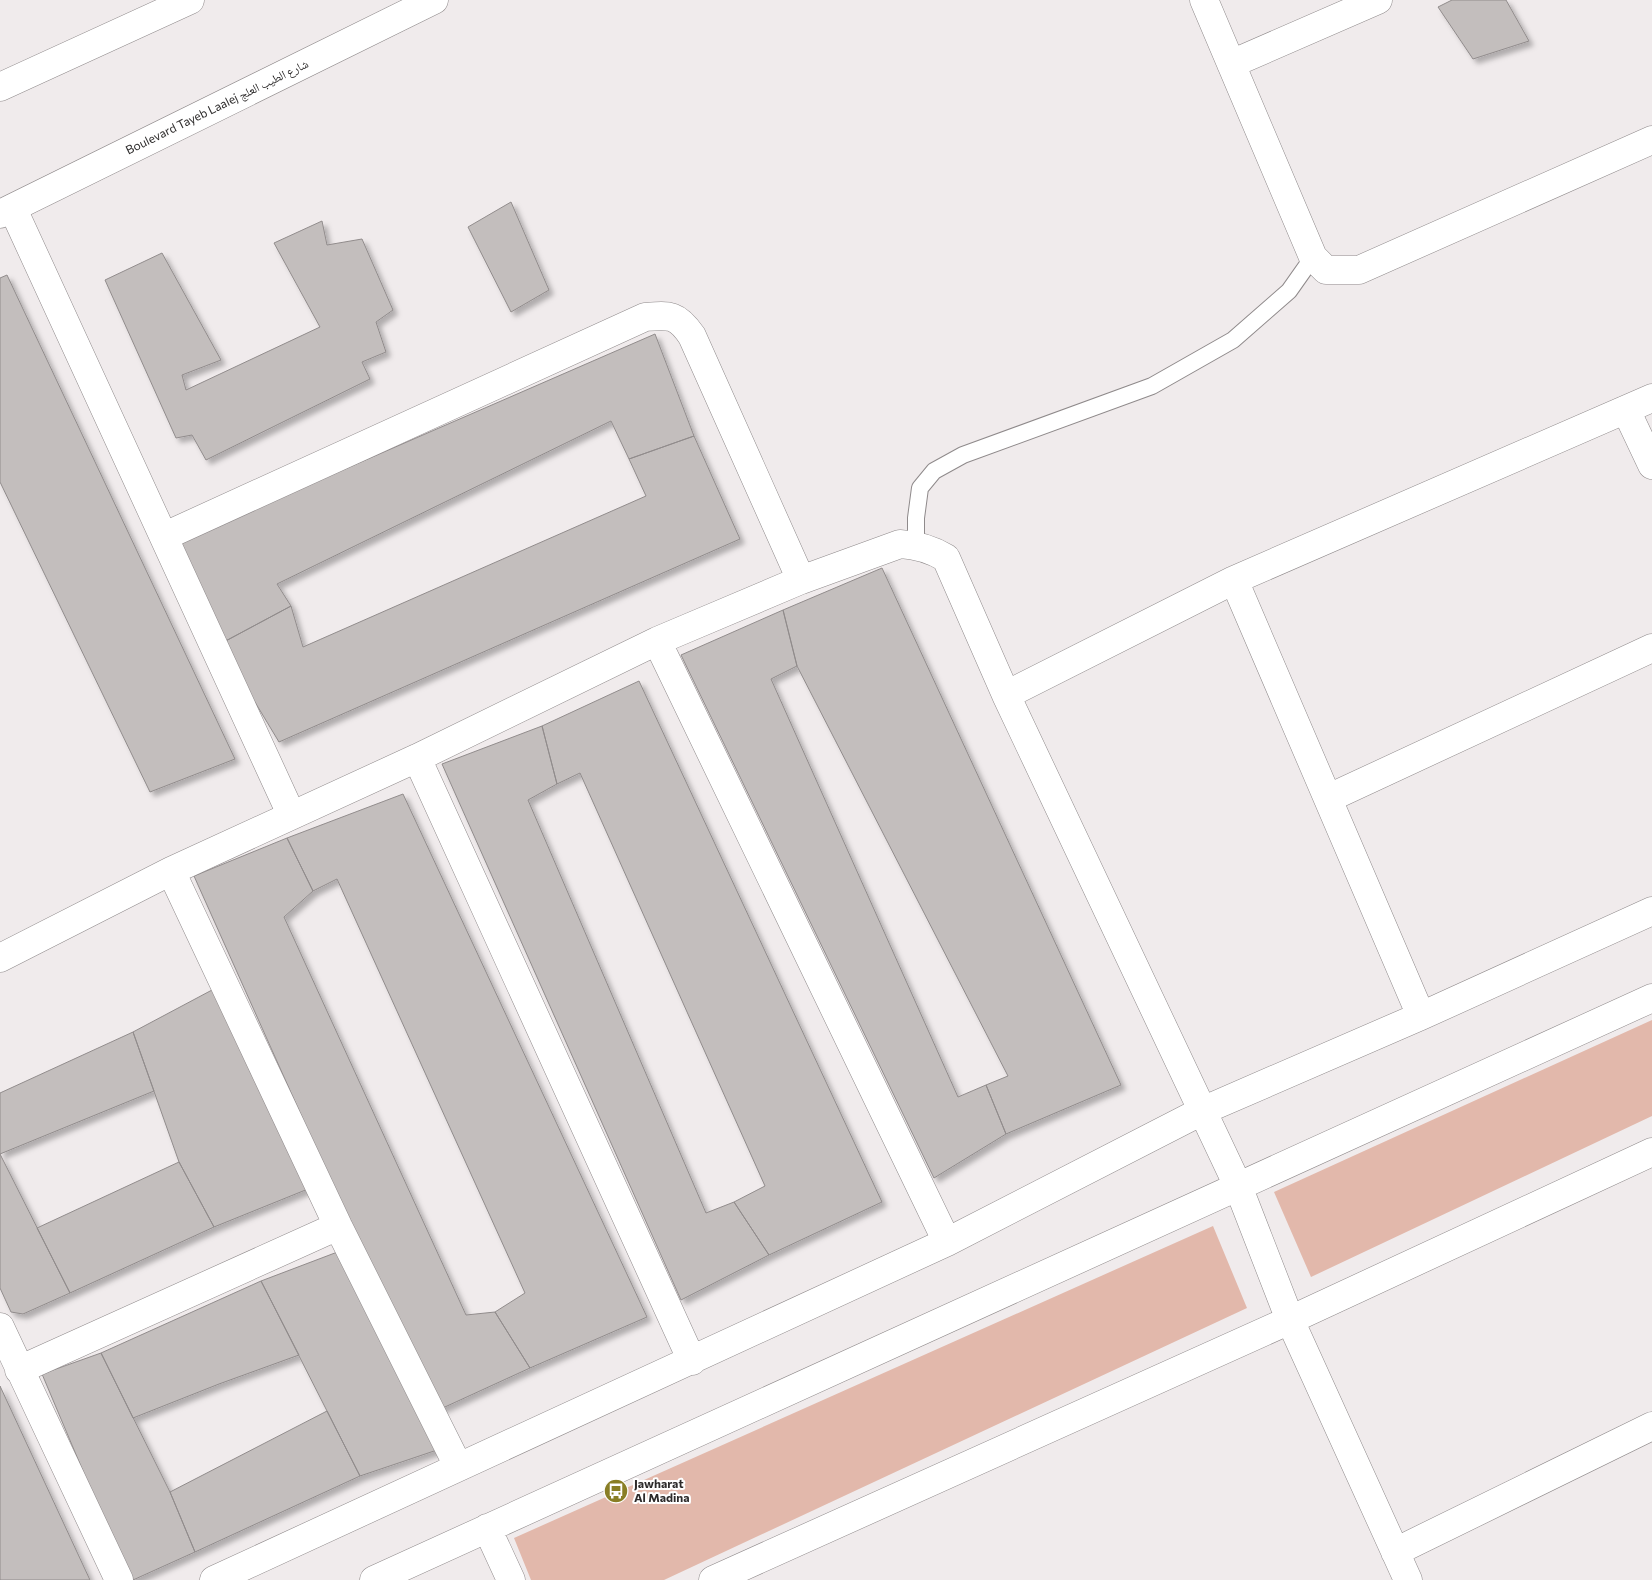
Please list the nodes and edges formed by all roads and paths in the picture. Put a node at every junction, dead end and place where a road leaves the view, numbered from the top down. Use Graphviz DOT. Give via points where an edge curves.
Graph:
graph roads {
  1 [pos="190,0"];
  2 [pos="434,0"];
  3 [pos="1204,0"];
  4 [pos="1378,0"];
  5 [pos="1231,64"];
  6 [pos="0,87"];
  7 [pos="1652,140"];
  8 [pos="6,211"];
  9 [pos="1313,257"];
  10 [pos="1652,398"];
  11 [pos="1626,410"];
  12 [pos="1652,465"];
  13 [pos="165,536"];
  14 [pos="916,545"];
  15 [pos="801,580"];
  16 [pos="1234,580"];
  17 [pos="657,641"];
  18 [pos="1652,648"];
  19 [pos="1006,695"];
  20 [pos="417,758"];
  21 [pos="1329,798"];
  22 [pos="291,814"];
  23 [pos="171,871"];
  24 [pos="1652,911"];
  25 [pos="0,958"];
  26 [pos="1652,998"];
  27 [pos="1421,1016"];
  28 [pos="1202,1111"];
  29 [pos="1652,1152"];
  30 [pos="1238,1186"];
  31 [pos="338,1226"];
  32 [pos="947,1242"];
  33 [pos="1290,1320"];
  34 [pos="0,1327"];
  35 [pos="692,1361"];
  36 [pos="19,1370"];
  37 [pos="1652,1426"];
  38 [pos="458,1466"];
  39 [pos="486,1528"];
  40 [pos="1395,1552"];
  41 [pos="380,1579"];
  42 [pos="119,1580"];
  43 [pos="214,1580"];
  44 [pos="511,1580"];
  45 [pos="713,1580"];
  46 [pos="1408,1580"];
  1 -- 6 [label="street"];
  2 -- 8 [label="street, Boulevard Tayeb Laalej شارع الطيب العلج"];
  3 -- 5 [label="street"];
  4 -- 5 [label="street"];
  5 -- 9 [label="street"];
  7 -- 9 [label="street" via="1359,270 1326,270"];
  8 -- 13 [label="street"];
  9 -- 14 [label="lane" via="1289,291 1233,340 1152,386 963,455 934,471 920,488"];
  10 -- 11 [label="street"];
  11 -- 12 [label="street"];
  11 -- 16 [label="street"];
  13 -- 15 [label="street" via="645,317 667,315 682,321 692,336"];
  13 -- 22 [label="street"];
  14 -- 15 [label="street" via="900,544"];
  14 -- 19 [label="street" via="946,558"];
  15 -- 17 [label="street"];
  16 -- 19 [label="street"];
  16 -- 21 [label="street"];
  17 -- 20 [label="street"];
  17 -- 32 [label="street"];
  18 -- 21 [label="street"];
  19 -- 28 [label="street"];
  20 -- 22 [label="street"];
  20 -- 35 [label="street"];
  21 -- 27 [label="street"];
  22 -- 23 [label="street"];
  23 -- 25 [label="street"];
  23 -- 31 [label="street"];
  24 -- 27 [label="street"];
  26 -- 30 [label="street"];
  27 -- 28 [label="street"];
  28 -- 30 [label="street"];
  28 -- 32 [label="street"];
  29 -- 33 [label="street"];
  30 -- 33 [label="street"];
  30 -- 39 [label="street"];
  31 -- 36 [label="street"];
  31 -- 38 [label="street"];
  32 -- 35 [label="street"];
  33 -- 40 [label="street"];
  33 -- 45 [label="street"];
  34 -- 36 [label="street"];
  35 -- 38 [label="street"];
  36 -- 42 [label="street"];
  37 -- 40 [label="street"];
  38 -- 43 [label="street"];
  39 -- 41 [label="street"];
  39 -- 44 [label="street"];
  40 -- 46 [label="street"];
}
